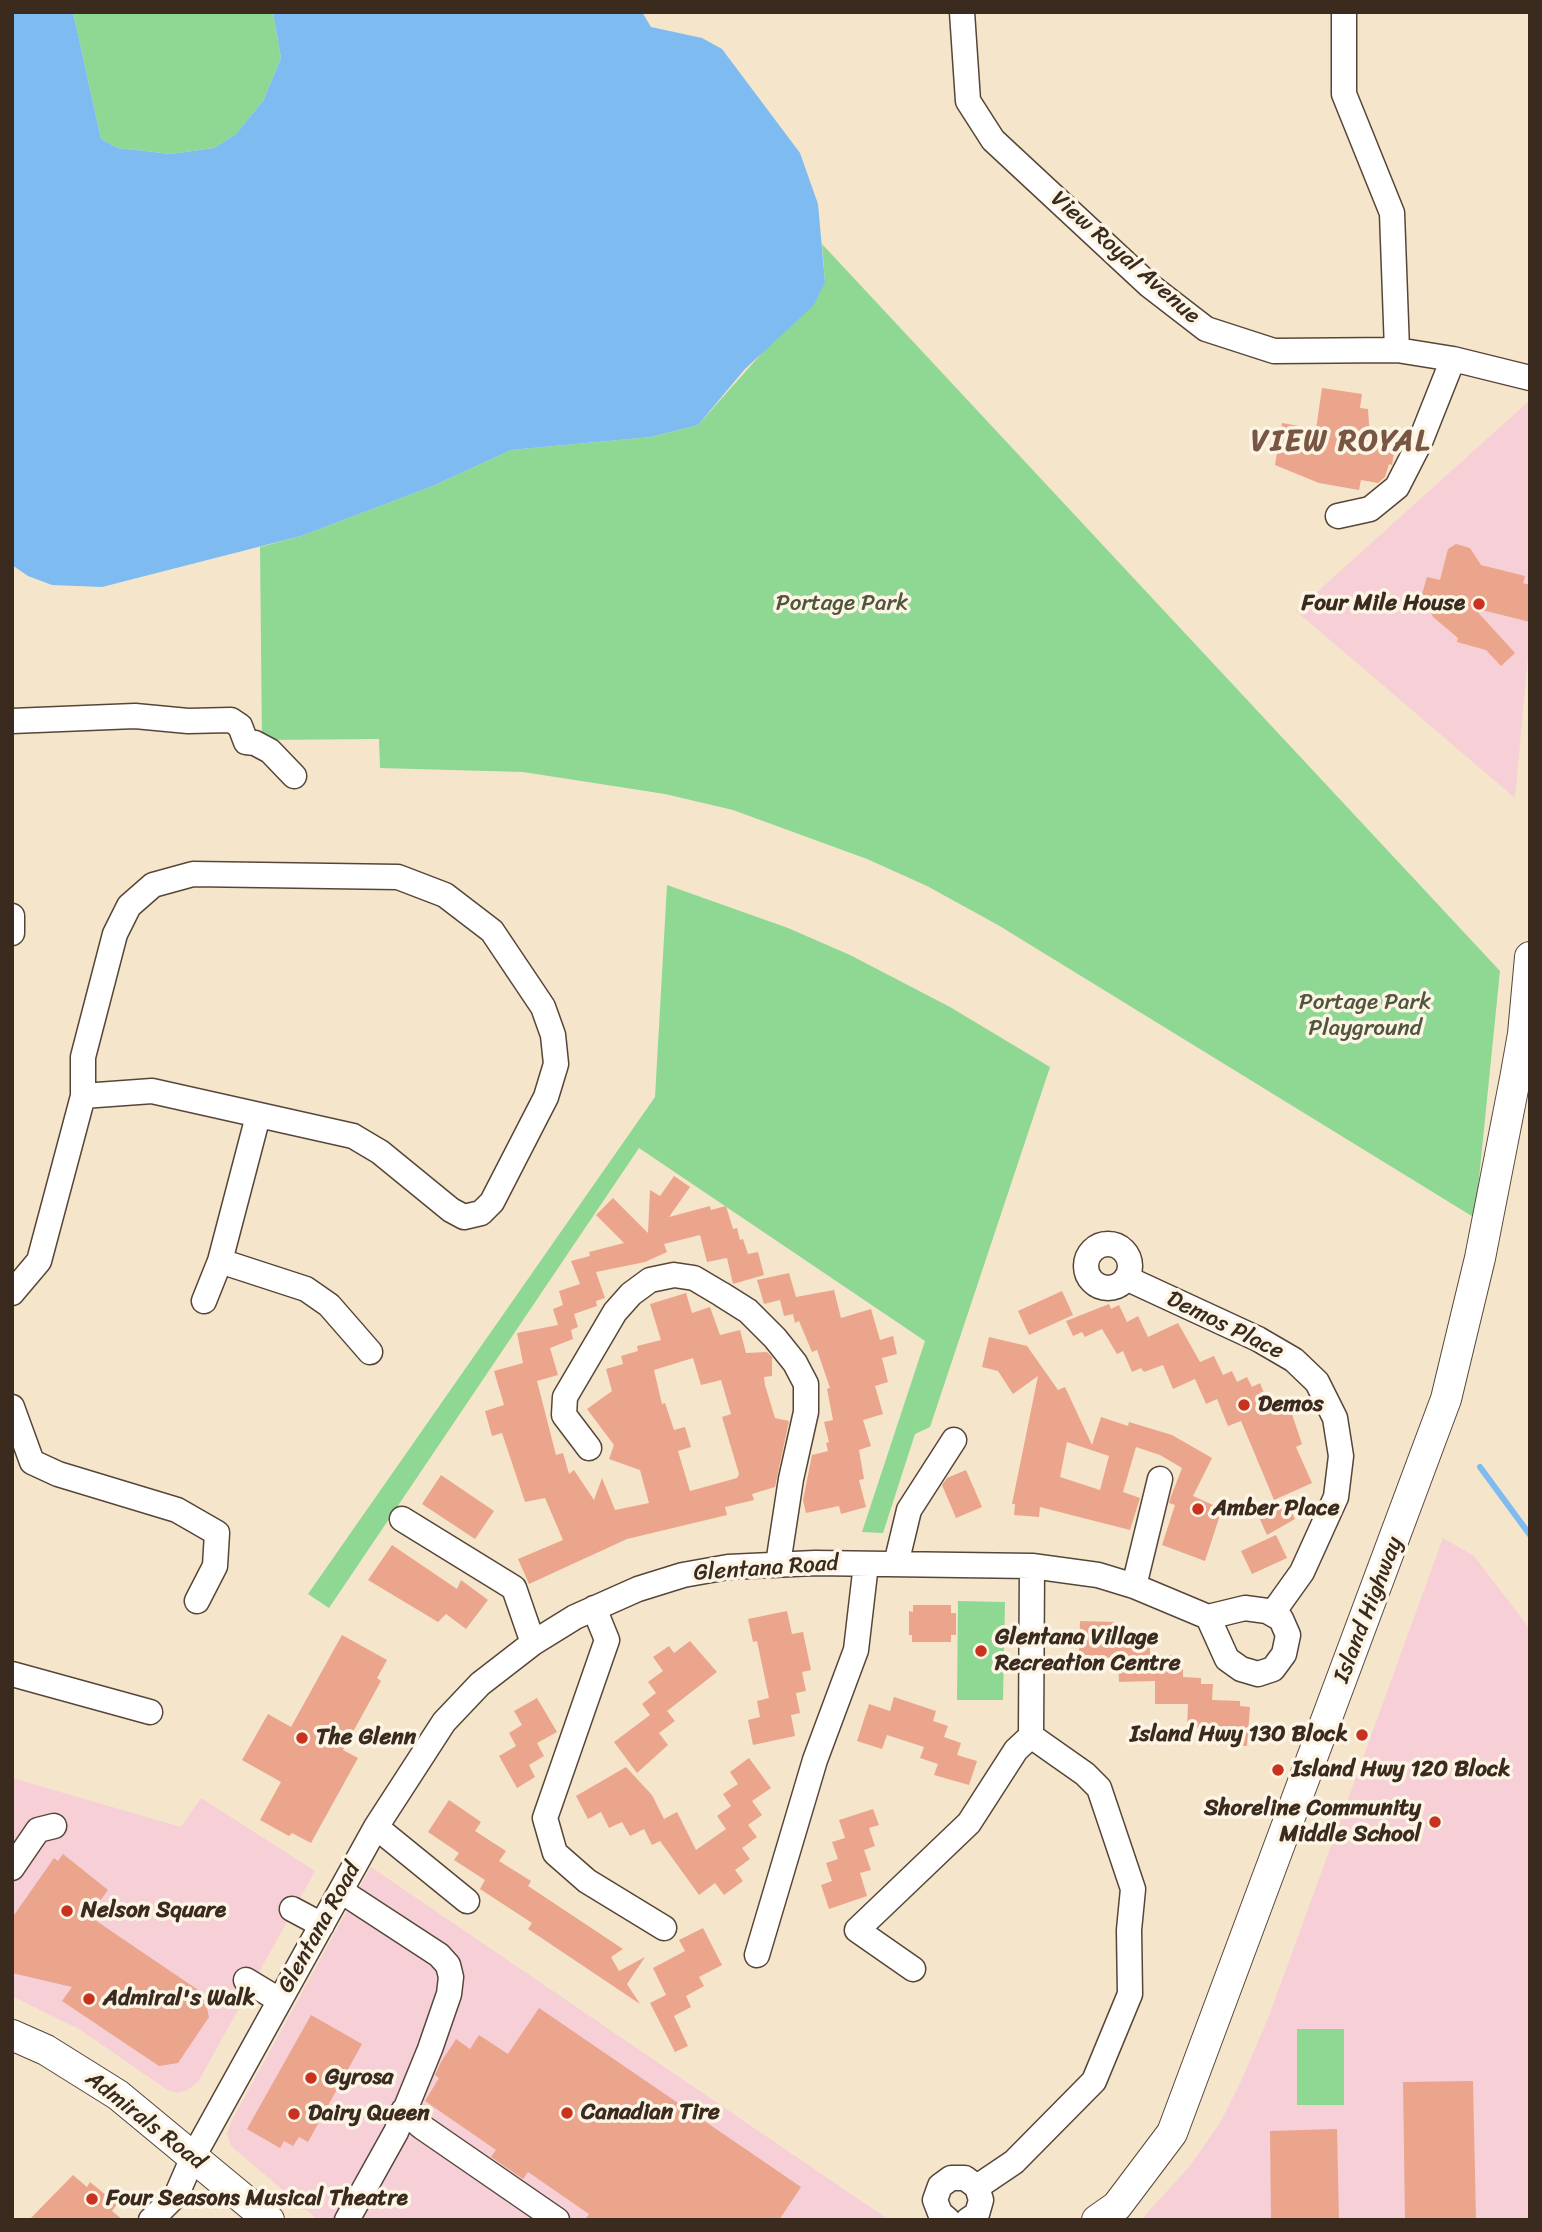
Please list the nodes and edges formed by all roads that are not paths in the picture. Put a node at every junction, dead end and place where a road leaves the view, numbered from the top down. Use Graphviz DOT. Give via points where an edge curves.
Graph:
graph roads {
  1 [pos="962,12"];
  2 [pos="1344,12"];
  3 [pos="1397,350"];
  4 [pos="1453,359"];
  5 [pos="1530,378"];
  6 [pos="1338,516"];
  7 [pos="12,721"];
  8 [pos="294,776"];
  9 [pos="12,916"];
  10 [pos="12,933"];
  11 [pos="1530,957"];
  12 [pos="1522,1081"];
  13 [pos="83,1096"];
  14 [pos="258,1116"];
  15 [pos="220,1261"];
  16 [pos="1126,1278"];
  17 [pos="12,1293"];
  18 [pos="204,1301"];
  19 [pos="370,1353"];
  20 [pos="12,1407"];
  21 [pos="954,1440"];
  22 [pos="589,1448"];
  23 [pos="1160,1479"];
  24 [pos="402,1519"];
  25 [pos="778,1564"];
  26 [pos="866,1564"];
  27 [pos="896,1564"];
  28 [pos="1032,1566"];
  29 [pos="1134,1586"];
  30 [pos="197,1601"];
  31 [pos="594,1608"];
  32 [pos="1272,1614"];
  33 [pos="1208,1617"];
  34 [pos="533,1643"];
  35 [pos="12,1674"];
  36 [pos="150,1712"];
  37 [pos="1031,1736"];
  38 [pos="54,1826"];
  39 [pos="376,1827"];
  40 [pos="12,1868"];
  41 [pos="341,1891"];
  42 [pos="467,1900"];
  43 [pos="292,1909"];
  44 [pos="322,1925"];
  45 [pos="664,1928"];
  46 [pos="757,1955"];
  47 [pos="913,1969"];
  48 [pos="246,1980"];
  49 [pos="279,2000"];
  50 [pos="12,2035"];
  51 [pos="403,2111"];
  52 [pos="193,2157"];
  53 [pos="977,2187"];
  54 [pos="151,2220"];
  55 [pos="270,2220"];
  56 [pos="347,2220"];
  57 [pos="557,2220"];
  58 [pos="948,2220"];
  59 [pos="968,2220"];
  60 [pos="1097,2220"];
  1 -- 3 [label="street, View Royal Avenue" via="968,101 993,140 1158,292 1206,329 1274,351"];
  2 -- 3 [label="street" via="1344,94 1392,213"];
  3 -- 4 [label="street, View Royal Avenue"];
  4 -- 5 [label="street, View Royal Avenue"];
  4 -- 6 [label="street" via="1397,487 1370,509"];
  7 -- 8 [label="street" via="135,716 231,719 240,726 246,742 271,751"];
  9 -- 10 [label="street"];
  11 -- 12 [label="main road, Island Highway"];
  12 -- 60 [label="main road, Island Highway" via="1446,1399 1414,1490 1172,2133 1117,2206"];
  13 -- 14 [label="street" via="152,1091"];
  13 -- 14 [label="street" via="83,1057 115,934 129,905 153,885 193,874 398,877 446,895 492,931 543,1007 553,1035 556,1064 546,1097 492,1202 481,1213 464,1217 451,1210 380,1152 353,1136"];
  13 -- 17 [label="street" via="39,1261"];
  14 -- 15 [label="street"];
  15 -- 18 [label="street"];
  15 -- 19 [label="street" via="306,1289 329,1305"];
  16 -- 32 [label="street, Demos Place" via="1294,1360 1317,1382 1335,1418 1341,1456 1336,1497 1301,1572"];
  20 -- 30 [label="street" via="32,1462 177,1510 217,1533 215,1566"];
  21 -- 27 [label="street" via="909,1510"];
  22 -- 25 [label="street" via="564,1415 565,1398 615,1312 650,1280 674,1275 694,1278 721,1294 748,1311 775,1338 806,1384 806,1412"];
  23 -- 29 [label="street"];
  24 -- 34 [label="street" via="514,1588"];
  25 -- 26 [label="street, Glentana Road"];
  25 -- 31 [label="street, Glentana Road" via="682,1575"];
  26 -- 27 [label="street, Glentana Road"];
  26 -- 46 [label="street" via="856,1650 815,1760"];
  27 -- 28 [label="street, Glentana Road"];
  28 -- 29 [label="street, Glentana Road" via="1063,1568"];
  28 -- 37 [label="street"];
  29 -- 33 [label="street, Glentana Road"];
  31 -- 34 [label="street, Glentana Road"];
  31 -- 45 [label="street" via="607,1640 545,1818 555,1853 587,1881"];
  32 -- 33 [label="street" via="1245,1608"];
  32 -- 33 [label="street" via="1288,1635 1284,1654 1273,1669 1258,1674 1227,1659"];
  34 -- 39 [label="street, Glentana Road" via="480,1684 444,1722"];
  35 -- 36 [label="street"];
  37 -- 47 [label="street" via="1016,1750 969,1823 857,1930"];
  37 -- 53 [label="street" via="1099,1788 1133,1889 1130,1994 1094,2081 1014,2162"];
  38 -- 40 [label="street" via="38,1830"];
  39 -- 41 [label="street, Glentana Road"];
  39 -- 42 [label="street"];
  41 -- 44 [label="street, Glentana Road"];
  41 -- 51 [label="street" via="448,1965 449,1994"];
  43 -- 44 [label="street"];
  44 -- 49 [label="street, Glentana Road"];
  48 -- 49 [label="street"];
  49 -- 52 [label="street, Glentana Road"];
  50 -- 52 [label="main road, Admirals Road" via="93,2078"];
  51 -- 56 [label="street"];
  51 -- 57 [label="street"];
  52 -- 54 [label="street, Glentana Road" via="177,2194"];
  52 -- 55 [label="main road, Admirals Road"];
  53 -- 58 [label="street" via="965,2178 951,2178 940,2186 935,2200"];
  53 -- 59 [label="street" via="981,2200"];
}
